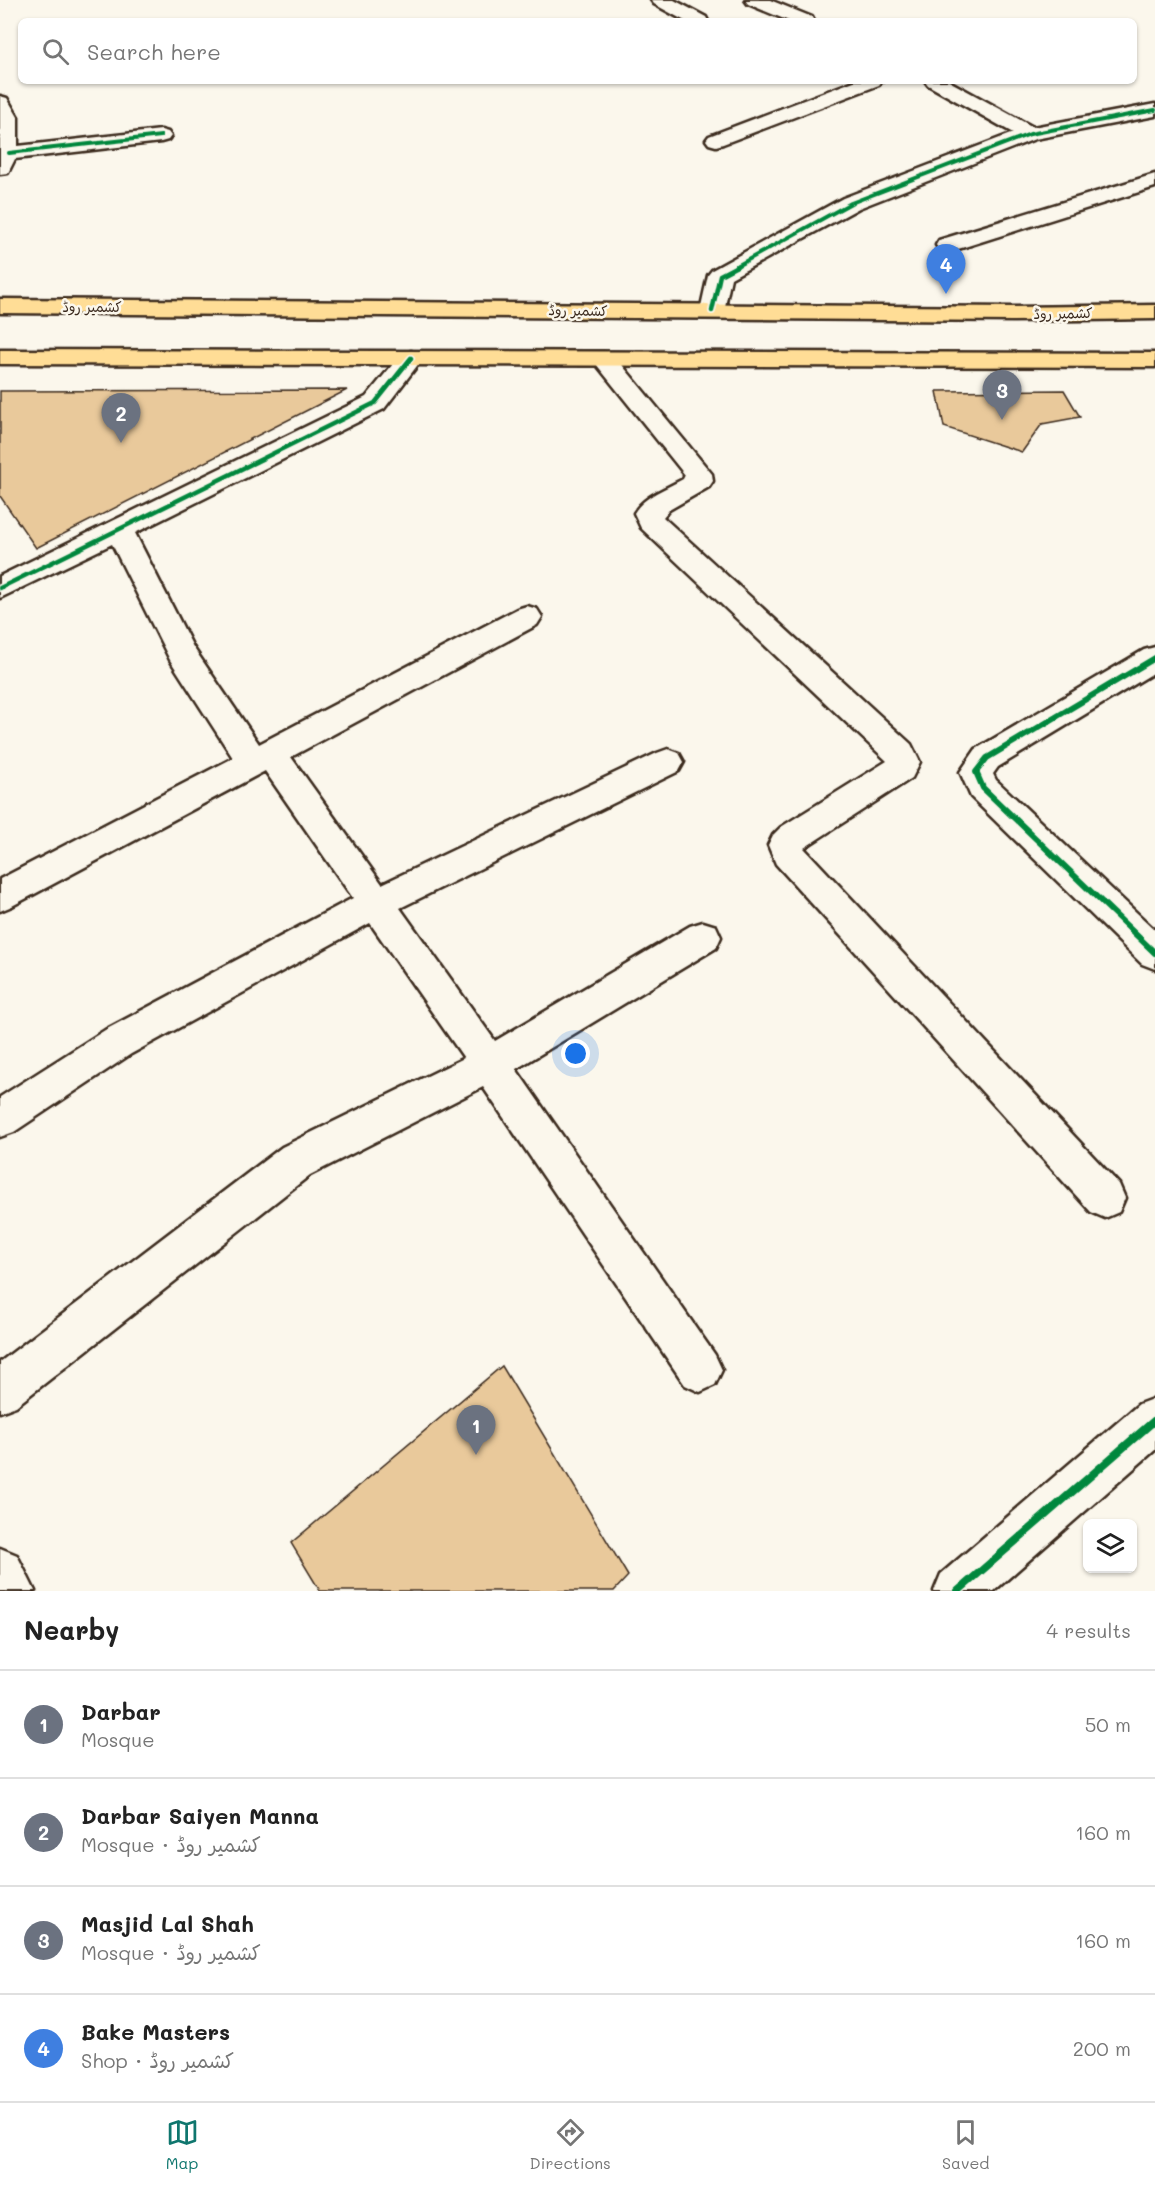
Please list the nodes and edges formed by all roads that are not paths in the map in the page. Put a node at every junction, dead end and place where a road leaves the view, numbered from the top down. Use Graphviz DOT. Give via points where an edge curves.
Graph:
graph roads {
  1 [pos="660,0"];
  2 [pos="754,0"];
  3 [pos="808,0"];
  4 [pos="693,18"];
  5 [pos="789,18"];
  6 [pos="792,18"];
  7 [pos="864,84"];
  8 [pos="939,84"];
  9 [pos="812,86"];
  10 [pos="831,97"];
  11 [pos="0,102"];
  12 [pos="1155,110"];
  13 [pos="1030,134"];
  14 [pos="161,136"];
  15 [pos="716,140"];
  16 [pos="4,160"];
  17 [pos="1155,180"];
  18 [pos="947,245"];
  19 [pos="0,306"];
  20 [pos="712,311"];
  21 [pos="1155,312"];
  22 [pos="199,332"];
  23 [pos="0,357"];
  24 [pos="411,358"];
  25 [pos="604,359"];
  26 [pos="1155,360"];
  27 [pos="118,530"];
  28 [pos="0,588"];
  29 [pos="527,617"];
  30 [pos="1155,658"];
  31 [pos="262,758"];
  32 [pos="668,762"];
  33 [pos="0,896"];
  34 [pos="376,903"];
  35 [pos="703,937"];
  36 [pos="1155,953"];
  37 [pos="490,1064"];
  38 [pos="0,1119"];
  39 [pos="1105,1198"];
  40 [pos="700,1370"];
  41 [pos="0,1390"];
  42 [pos="1155,1420"];
  43 [pos="0,1572"];
  44 [pos="11,1591"];
  45 [pos="957,1591"];
  1 -- 4 [label="street"];
  2 -- 5 [label="street"];
  3 -- 6 [label="street"];
  7 -- 10 [label="street"];
  8 -- 13 [label="street"];
  9 -- 10 [label="street"];
  10 -- 15 [label="street"];
  11 -- 16 [label="street" via="8,112"];
  12 -- 13 [label="street"];
  13 -- 20 [label="street" via="851,203 720,275"];
  14 -- 16 [label="street"];
  17 -- 18 [label="street"];
  19 -- 22 [label="main road, کشمیر روڈ"];
  20 -- 21 [label="main road, کشمیر روڈ"];
  20 -- 22 [label="main road, کشمیر روڈ"];
  22 -- 23 [label="main road, کشمیر روڈ"];
  22 -- 24 [label="main road, کشمیر روڈ"];
  24 -- 25 [label="main road, کشمیر روڈ"];
  24 -- 27 [label="street" via="375,403"];
  25 -- 26 [label="main road, کشمیر روڈ"];
  25 -- 39 [label="street" via="699,474 699,481 692,486 654,506 648,513 651,521 900,753 904,762 901,769 793,837 786,845 788,854"];
  27 -- 28 [label="street"];
  27 -- 31 [label="street" via="181,652"];
  29 -- 31 [label="street"];
  30 -- 36 [label="street" via="987,758 976,772 983,788"];
  31 -- 33 [label="street"];
  31 -- 34 [label="street"];
  32 -- 34 [label="street"];
  34 -- 37 [label="street"];
  34 -- 38 [label="street" via="118,1042"];
  35 -- 37 [label="street"];
  37 -- 40 [label="street"];
  37 -- 41 [label="street" via="296,1161"];
  42 -- 45 [label="street"];
  43 -- 44 [label="street"];
}
